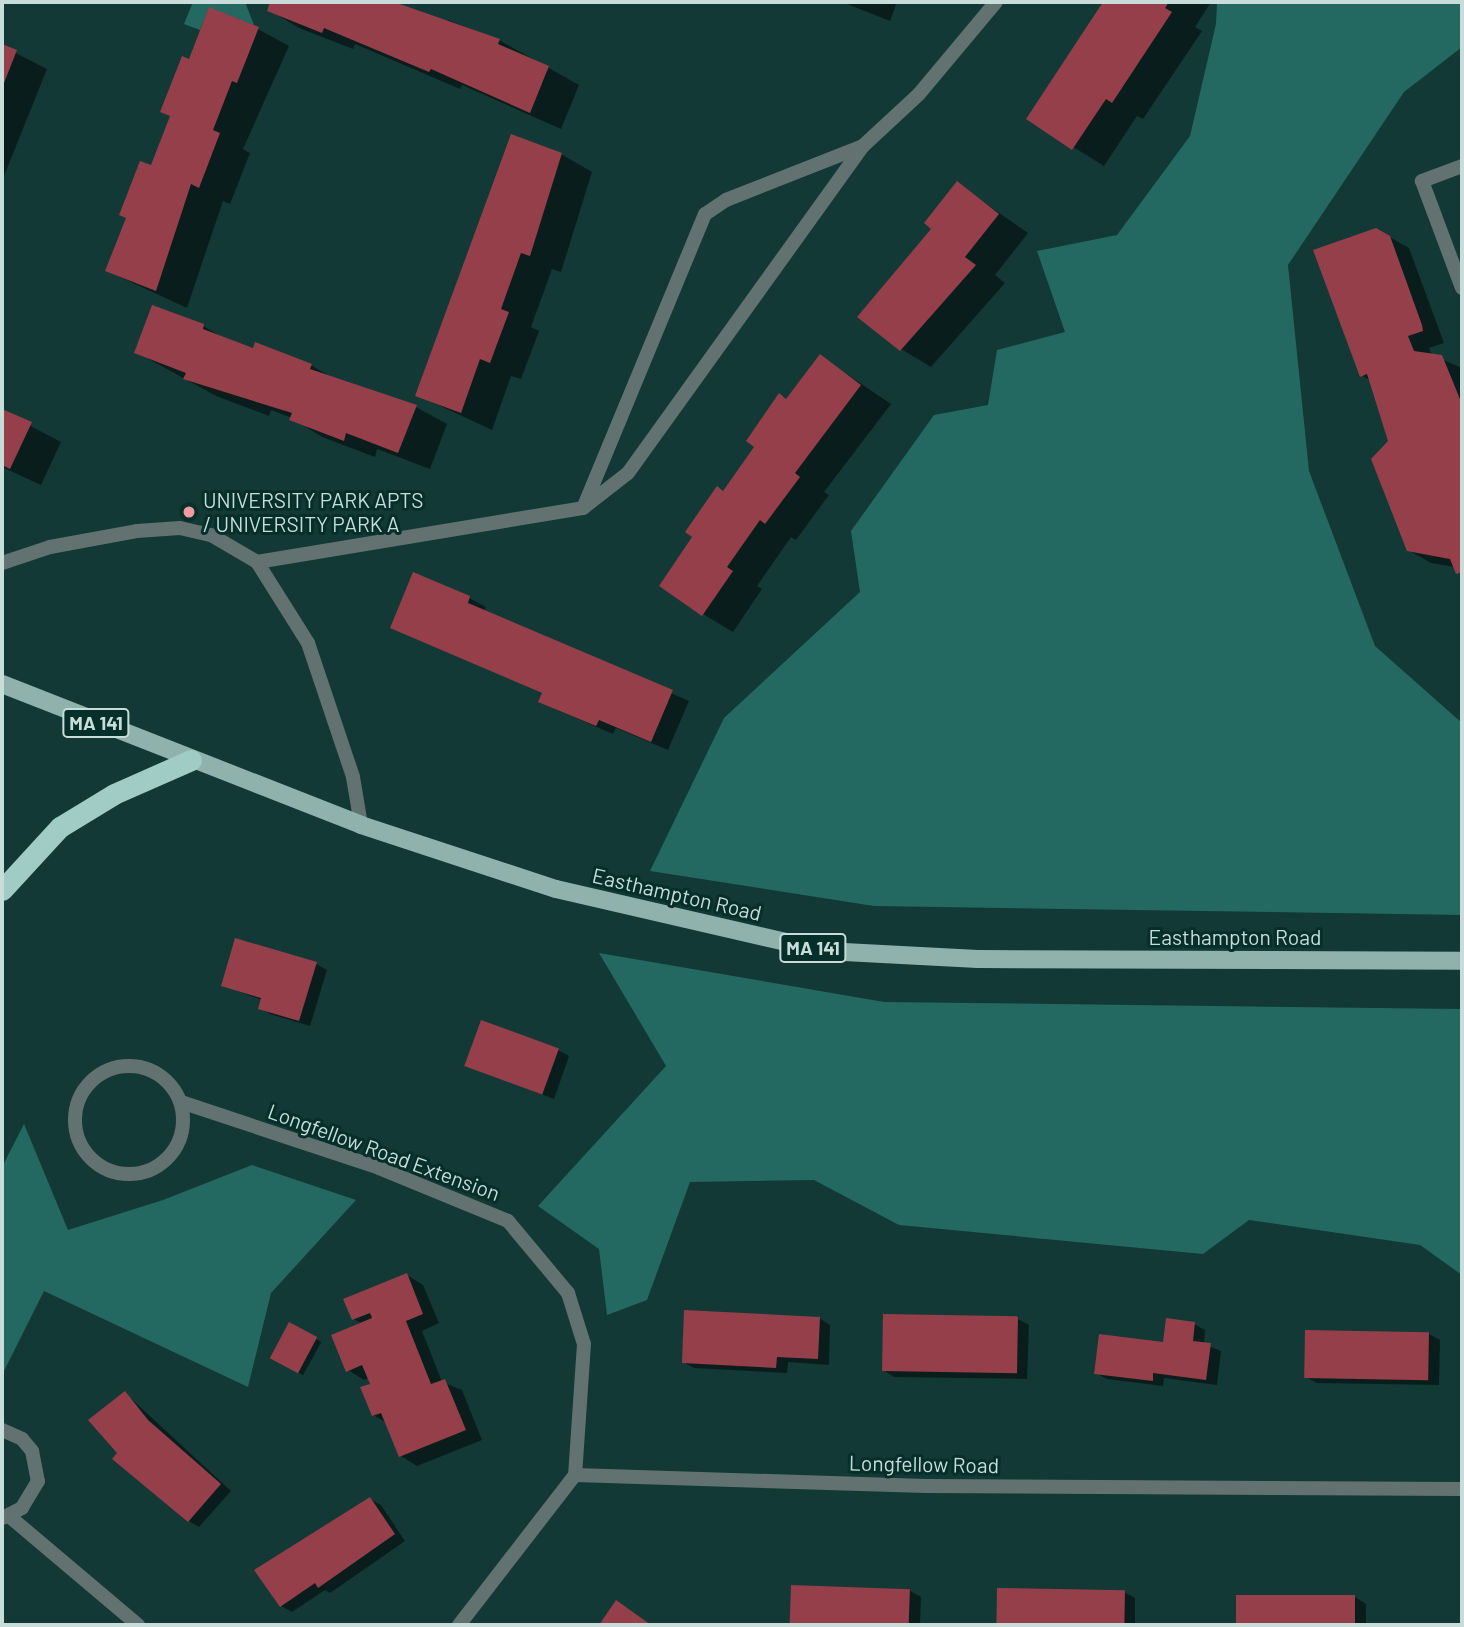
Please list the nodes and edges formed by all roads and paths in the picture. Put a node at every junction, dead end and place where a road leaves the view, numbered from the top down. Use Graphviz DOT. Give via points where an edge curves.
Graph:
graph roads {
  1 [pos="996,2"];
  2 [pos="863,146"];
  3 [pos="1462,166"];
  4 [pos="1462,288"];
  5 [pos="583,508"];
  6 [pos="257,562"];
  7 [pos="2,563"];
  8 [pos="2,684"];
  9 [pos="191,761"];
  10 [pos="361,825"];
  11 [pos="2,890"];
  12 [pos="1462,961"];
  13 [pos="181,1102"];
  14 [pos="2,1430"];
  15 [pos="575,1475"];
  16 [pos="1462,1489"];
  17 [pos="5,1517"];
  18 [pos="138,1625"];
  19 [pos="459,1625"];
  1 -- 2 [label="street" via="919,94"];
  2 -- 5 [label="street" via="628,473"];
  2 -- 5 [label="street" via="726,200 705,214"];
  3 -- 4 [label="street" via="1422,181"];
  5 -- 6 [label="street"];
  6 -- 7 [label="street" via="211,535 180,528 50,547"];
  6 -- 10 [label="street" via="309,643 353,777"];
  8 -- 9 [label="main road, Easthampton Road / MA 141"];
  9 -- 10 [label="main road, Easthampton Road / MA 141"];
  9 -- 11 [label="highway" via="114,794 60,827"];
  10 -- 12 [label="main road, Easthampton Road / MA 141" via="556,889 825,951 978,959"];
  13 -- 13 [label="street" via="157,1073 140,1066 112,1069 88,1084 78,1101 77,1136 91,1158 112,1172 146,1172 174,1152 181,1136"];
  13 -- 15 [label="street, Longfellow Road Extension" via="379,1168 508,1221 568,1293 584,1344"];
  14 -- 17 [label="street" via="22,1439 37,1465 33,1496"];
  15 -- 16 [label="street, Longfellow Road" via="926,1486"];
  15 -- 19 [label="street"];
  17 -- 18 [label="street"];
}
